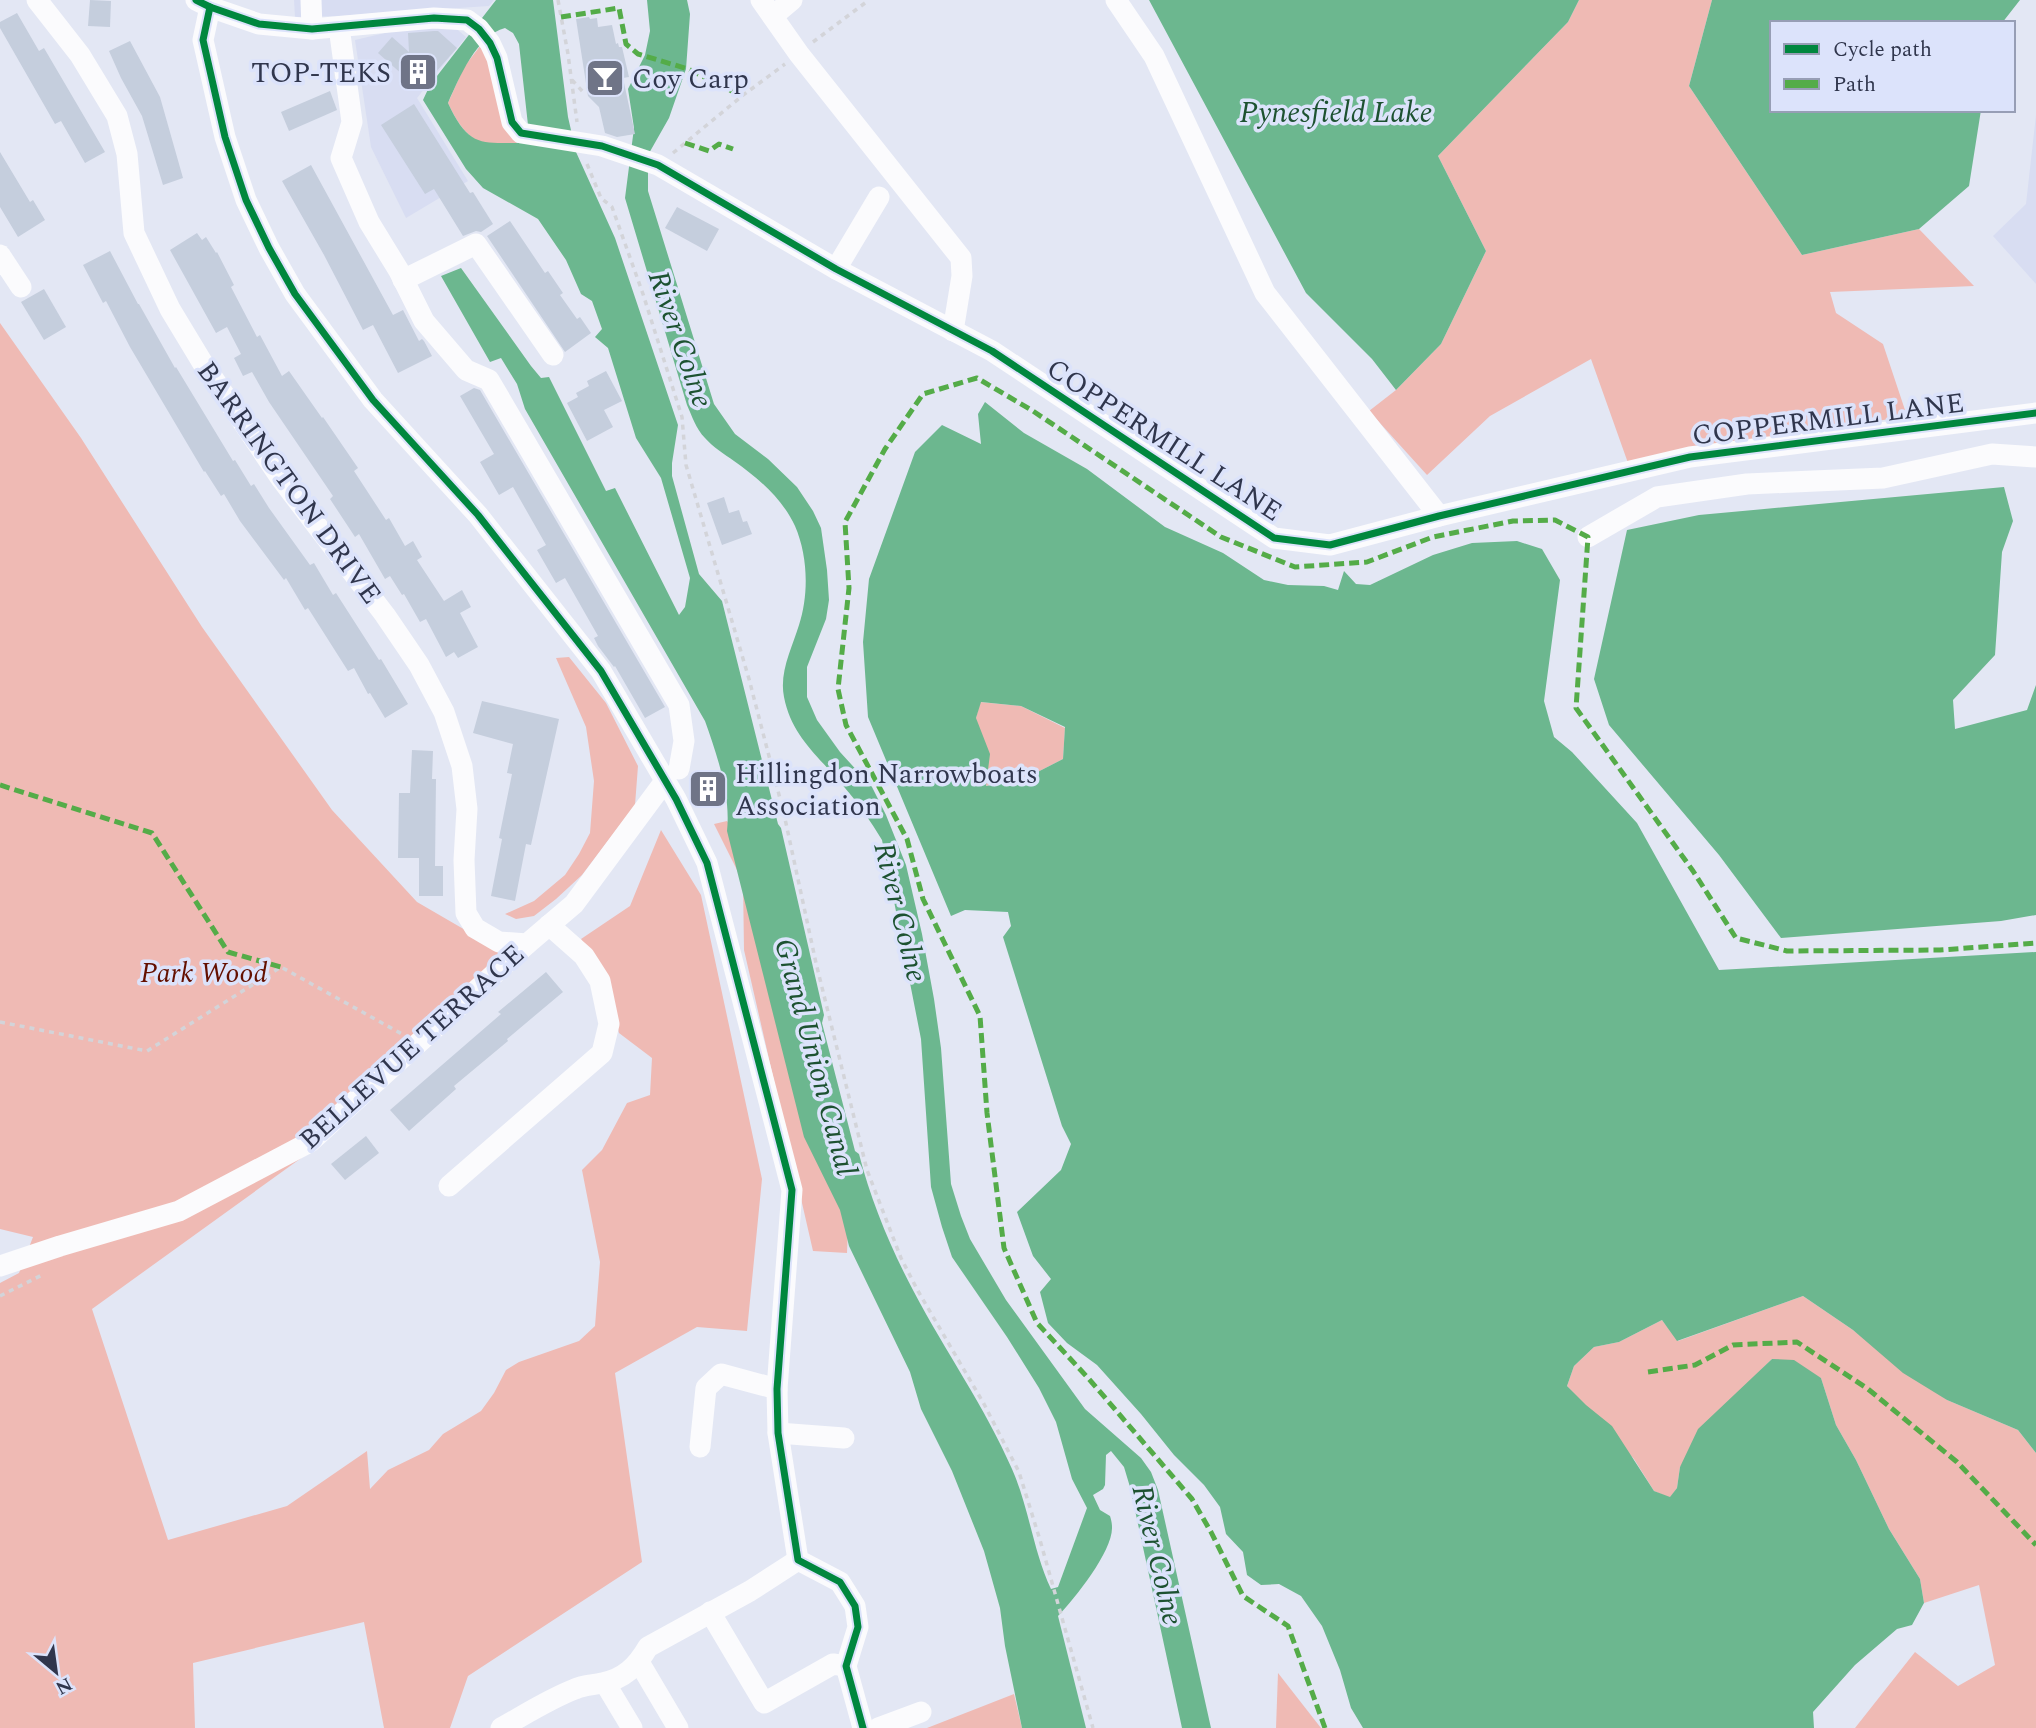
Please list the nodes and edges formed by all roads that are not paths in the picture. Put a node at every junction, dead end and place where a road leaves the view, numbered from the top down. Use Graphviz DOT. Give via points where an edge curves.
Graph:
graph roads {
  1 [pos="37,0"];
  2 [pos="310,0"];
  3 [pos="792,0"];
  4 [pos="1116,0"];
  5 [pos="203,4"];
  6 [pos="767,8"];
  7 [pos="339,27"];
  8 [pos="312,29"];
  9 [pos="879,197"];
  10 [pos="0,255"];
  11 [pos="836,269"];
  12 [pos="403,280"];
  13 [pos="21,287"];
  14 [pos="953,331"];
  15 [pos="553,355"];
  16 [pos="2036,413"];
  17 [pos="2036,457"];
  18 [pos="1439,516"];
  19 [pos="1588,537"];
  20 [pos="672,775"];
  21 [pos="548,925"];
  22 [pos="527,944"];
  23 [pos="449,1186"];
  24 [pos="0,1266"];
  25 [pos="777,1389"];
  26 [pos="778,1433"];
  27 [pos="844,1438"];
  28 [pos="700,1447"];
  29 [pos="798,1560"];
  30 [pos="710,1612"];
  31 [pos="639,1662"];
  32 [pos="846,1666"];
  33 [pos="605,1683"];
  34 [pos="922,1712"];
  35 [pos="514,1725"];
  36 [pos="632,1728"];
  37 [pos="678,1728"];
  38 [pos="863,1728"];
  39 [pos="878,1728"];
  1 -- 22 [label="street, BARRINGTON DRIVE" via="80,55 117,116 127,153 134,233 170,309 282,480 385,615 444,712 462,766 467,809 466,913 475,928 499,943"];
  2 -- 8 [label="street"];
  3 -- 6 [label="street"];
  4 -- 18 [label="street" via="1154,56 1265,293"];
  5 -- 8 [label="street, COPPERMILL LANE" via="259,24"];
  5 -- 20 [label="street" via="203,40 225,137 247,200 295,294 373,400 478,515 601,671"];
  6 -- 14 [label="street" via="961,258"];
  7 -- 8 [label="street, COPPERMILL LANE"];
  7 -- 11 [label="street, COPPERMILL LANE" via="434,18 467,20 497,58 512,122 521,133 656,164"];
  7 -- 12 [label="street" via="352,122 341,158 369,222"];
  9 -- 11 [label="street"];
  10 -- 13 [label="street"];
  11 -- 14 [label="street, COPPERMILL LANE"];
  12 -- 15 [label="street" via="476,244"];
  12 -- 20 [label="street" via="424,321 466,370 489,380 679,705 684,741"];
  14 -- 18 [label="street, COPPERMILL LANE" via="992,351 1274,538 1331,545"];
  16 -- 18 [label="street, COPPERMILL LANE" via="1690,457"];
  17 -- 19 [label="street" via="1992,454 1883,478 1747,484 1657,497"];
  20 -- 21 [label="street, BELLEVUE TERRACE" via="574,904"];
  20 -- 25 [label="street" via="707,863 792,1190"];
  21 -- 22 [label="street, BELLEVUE TERRACE"];
  21 -- 23 [label="street" via="584,956 600,982 609,1024 601,1053"];
  22 -- 24 [label="street, BELLEVUE TERRACE" via="310,1142 179,1211"];
  25 -- 26 [label="street"];
  25 -- 28 [label="street" via="721,1374 706,1388"];
  26 -- 27 [label="street"];
  26 -- 29 [label="street"];
  29 -- 30 [label="street"];
  29 -- 32 [label="street" via="840,1582 855,1606 858,1627"];
  30 -- 31 [label="street" via="648,1647"];
  30 -- 32 [label="street" via="764,1703 833,1664"];
  31 -- 33 [label="street" via="624,1676"];
  31 -- 37 [label="street"];
  32 -- 38 [label="street"];
  33 -- 35 [label="street" via="579,1687"];
  33 -- 36 [label="street"];
  34 -- 39 [label="street"];
}
